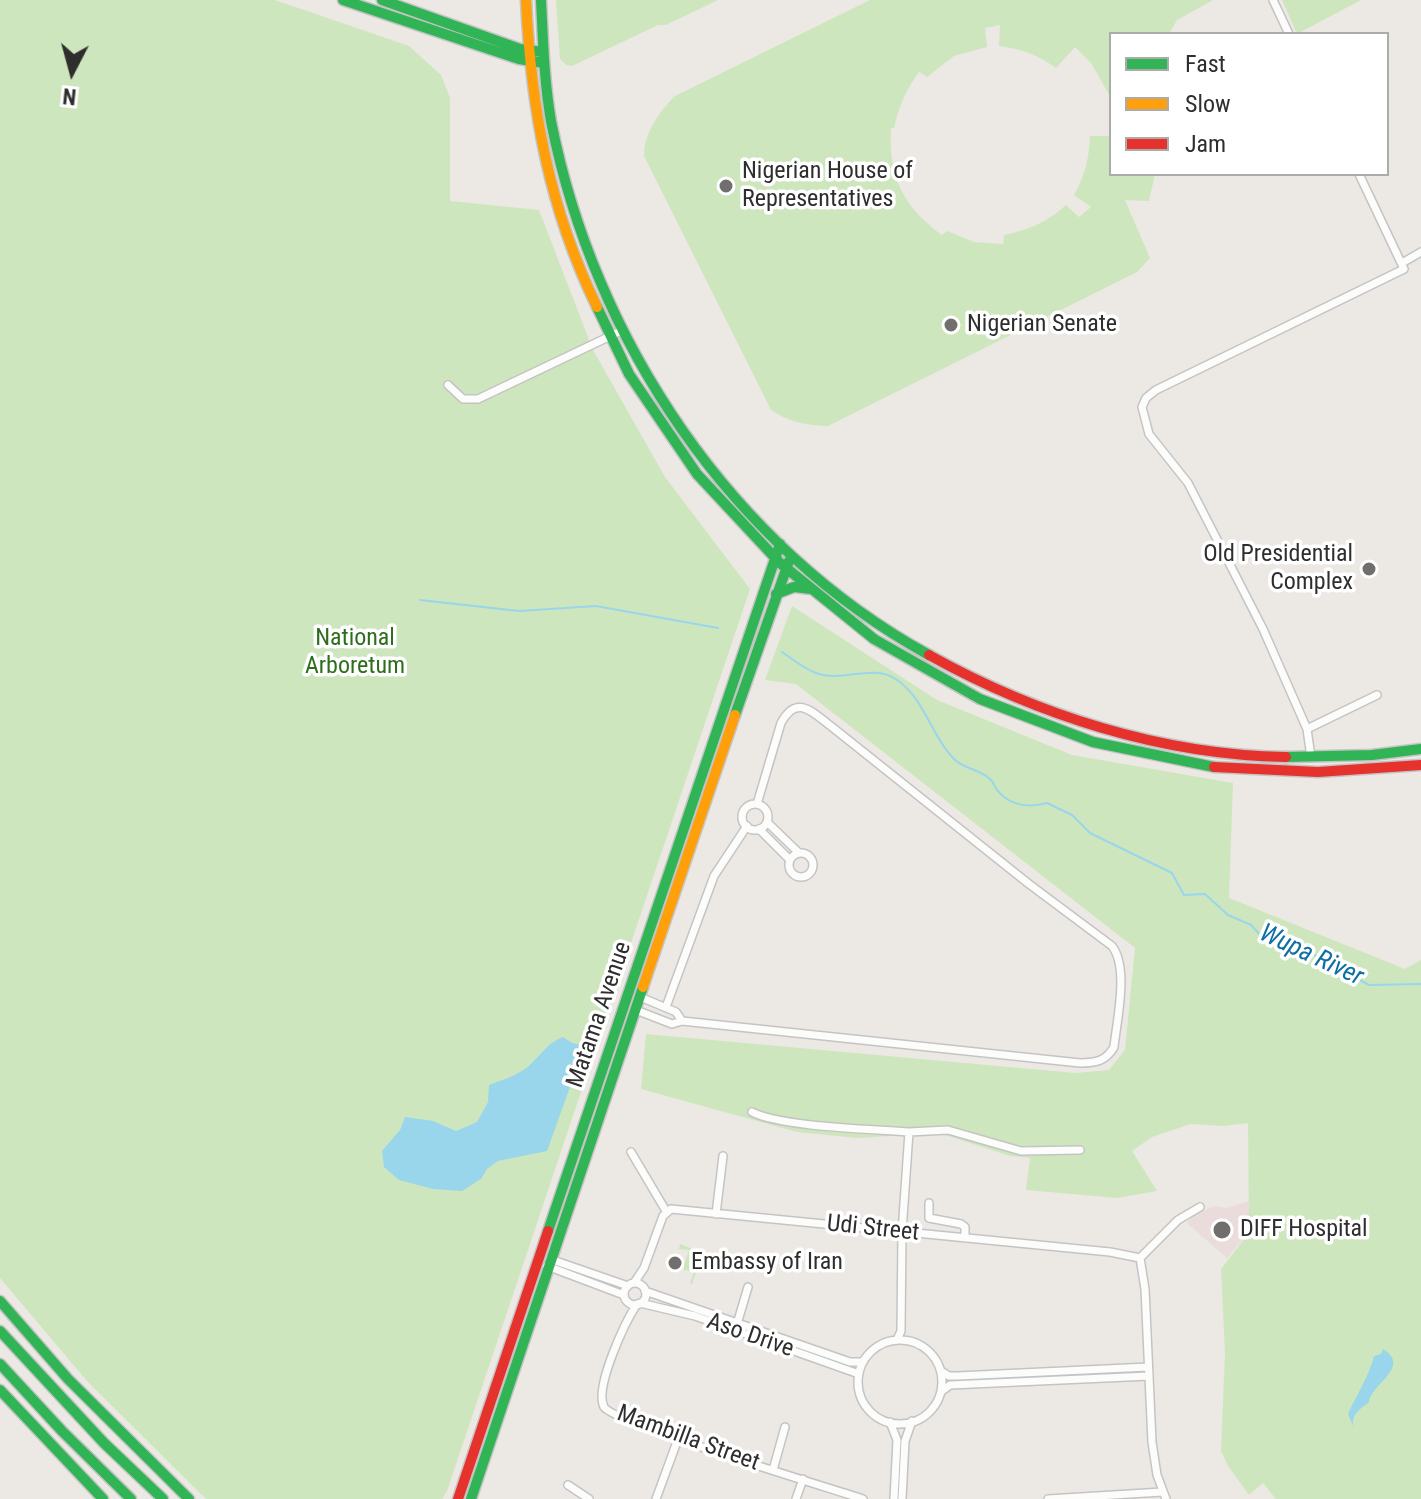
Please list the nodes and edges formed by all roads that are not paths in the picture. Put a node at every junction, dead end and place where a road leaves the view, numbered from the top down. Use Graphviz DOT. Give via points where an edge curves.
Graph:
graph roads {
  1 [pos="343,0"];
  2 [pos="382,0"];
  3 [pos="526,0"];
  4 [pos="541,0"];
  5 [pos="1273,0"];
  6 [pos="527,27"];
  7 [pos="1288,32"];
  8 [pos="508,50"];
  9 [pos="528,56"];
  10 [pos="544,58"];
  11 [pos="533,86"];
  12 [pos="1360,176"];
  13 [pos="1421,252"];
  14 [pos="1402,263"];
  15 [pos="623,330"];
  16 [pos="609,337"];
  17 [pos="448,385"];
  18 [pos="780,544"];
  19 [pos="792,555"];
  20 [pos="775,559"];
  21 [pos="785,569"];
  22 [pos="811,589"];
  23 [pos="776,594"];
  24 [pos="1377,695"];
  25 [pos="1307,729"];
  26 [pos="1421,749"];
  27 [pos="1311,757"];
  28 [pos="1421,765"];
  29 [pos="757,804"];
  30 [pos="767,822"];
  31 [pos="747,826"];
  32 [pos="759,829"];
  33 [pos="799,853"];
  34 [pos="790,860"];
  35 [pos="651,927"];
  36 [pos="663,931"];
  37 [pos="645,999"];
  38 [pos="666,1007"];
  39 [pos="641,1012"];
  40 [pos="682,1021"];
  41 [pos="752,1112"];
  42 [pos="909,1132"];
  43 [pos="1080,1150"];
  44 [pos="631,1152"];
  45 [pos="723,1156"];
  46 [pos="929,1203"];
  47 [pos="1200,1207"];
  48 [pos="666,1211"];
  49 [pos="716,1214"];
  50 [pos="902,1232"];
  51 [pos="965,1238"];
  52 [pos="1140,1258"];
  53 [pos="539,1259"];
  54 [pos="552,1264"];
  55 [pos="644,1268"];
  56 [pos="631,1284"];
  57 [pos="748,1287"];
  58 [pos="644,1289"];
  59 [pos="626,1298"];
  60 [pos="0,1301"];
  61 [pos="639,1304"];
  62 [pos="628,1318"];
  63 [pos="737,1324"];
  64 [pos="0,1331"];
  65 [pos="897,1340"];
  66 [pos="863,1362"];
  67 [pos="0,1364"];
  68 [pos="940,1369"];
  69 [pos="1149,1371"];
  70 [pos="859,1374"];
  71 [pos="0,1390"];
  72 [pos="940,1393"];
  73 [pos="912,1421"];
  74 [pos="890,1422"];
  75 [pos="785,1427"];
  76 [pos="678,1439"];
  77 [pos="475,1448"];
  78 [pos="487,1453"];
  79 [pos="773,1470"];
  80 [pos="803,1479"];
  81 [pos="568,1485"];
  82 [pos="1164,1495"];
  83 [pos="586,1498"];
  84 [pos="1096,1498"];
  85 [pos="103,1499"];
  86 [pos="131,1499"];
  87 [pos="163,1499"];
  88 [pos="189,1499"];
  89 [pos="458,1499"];
  90 [pos="471,1499"];
  91 [pos="656,1499"];
  92 [pos="796,1499"];
  93 [pos="863,1499"];
  94 [pos="894,1499"];
  95 [pos="902,1499"];
  96 [pos="1048,1499"];
  1 -- 8 [label="main road"];
  2 -- 8 [label="main road"];
  3 -- 6 [label="main road"];
  4 -- 10 [label="main road"];
  5 -- 7 [label="street"];
  6 -- 8 [label="main road"];
  6 -- 9 [label="main road"];
  8 -- 9 [label="main road"];
  8 -- 11 [label="main road"];
  9 -- 10 [label="main road"];
  9 -- 11 [label="main road"];
  10 -- 15 [label="main road" via="552,122 577,217"];
  11 -- 16 [label="main road" via="555,203"];
  12 -- 14 [label="street"];
  13 -- 14 [label="street"];
  14 -- 25 [label="street" via="1404,269 1156,390 1142,407 1149,434 1201,506"];
  15 -- 16 [label="street"];
  15 -- 18 [label="main road" via="654,389 704,461"];
  16 -- 17 [label="street" via="478,399 463,399"];
  16 -- 20 [label="main road" via="691,469"];
  18 -- 19 [label="main road"];
  18 -- 20 [label="main road, Matama Avenue"];
  19 -- 21 [label="main road, Matama Avenue"];
  19 -- 27 [label="main road" via="844,601 898,638 1046,709 1173,745"];
  20 -- 21 [label="main road"];
  20 -- 35 [label="main road, Matama Avenue"];
  21 -- 22 [label="main road"];
  21 -- 23 [label="main road, Matama Avenue"];
  22 -- 23 [label="main road" via="794,587"];
  22 -- 28 [label="main road" via="924,671 1008,710 1104,744 1172,760 1261,771"];
  23 -- 36 [label="main road, Matama Avenue"];
  24 -- 25 [label="street"];
  25 -- 27 [label="street"];
  26 -- 27 [label="main road"];
  29 -- 30 [label="street" via="767,811"];
  29 -- 31 [label="street" via="744,811"];
  29 -- 40 [label="street" via="781,723 786,713 802,707 1112,946 1121,969 1114,1047 1103,1060 1080,1063"];
  30 -- 32 [label="street"];
  30 -- 33 [label="street"];
  31 -- 32 [label="street"];
  31 -- 38 [label="street" via="714,876"];
  32 -- 34 [label="street"];
  33 -- 34 [label="street"];
  33 -- 34 [label="street" via="812,861 808,875 793,874"];
  35 -- 36 [label="main road"];
  35 -- 53 [label="main road, Matama Avenue"];
  36 -- 54 [label="main road, Matama Avenue"];
  37 -- 38 [label="street"];
  38 -- 40 [label="street"];
  39 -- 40 [label="street" via="672,1024"];
  41 -- 42 [label="street"];
  42 -- 43 [label="street" via="948,1130 1021,1151"];
  42 -- 50 [label="street"];
  44 -- 48 [label="street"];
  45 -- 49 [label="street"];
  46 -- 51 [label="street" via="929,1218 961,1224"];
  47 -- 52 [label="street" via="1178,1220"];
  48 -- 49 [label="street, Udi Street"];
  48 -- 55 [label="street"];
  49 -- 50 [label="street, Udi Street"];
  50 -- 51 [label="street, Udi Street"];
  50 -- 65 [label="street"];
  51 -- 52 [label="street, Udi Street"];
  52 -- 69 [label="street"];
  53 -- 54 [label="street"];
  53 -- 77 [label="main road, Matama Avenue"];
  54 -- 56 [label="street"];
  54 -- 59 [label="street"];
  54 -- 78 [label="main road, Matama Avenue"];
  55 -- 56 [label="street"];
  55 -- 58 [label="street"];
  56 -- 58 [label="street, Aso Drive"];
  56 -- 59 [label="street"];
  57 -- 63 [label="street"];
  58 -- 61 [label="street"];
  58 -- 63 [label="street, Aso Drive"];
  59 -- 61 [label="street, Aso Drive"];
  59 -- 62 [label="street"];
  60 -- 88 [label="main road" via="68,1379"];
  61 -- 62 [label="street"];
  61 -- 70 [label="street, Aso Drive" via="695,1316"];
  62 -- 76 [label="street, Mambilla Street" via="601,1391 603,1404 612,1414"];
  63 -- 66 [label="street, Aso Drive"];
  64 -- 87 [label="main road"];
  65 -- 66 [label="street" via="877,1347"];
  65 -- 68 [label="street" via="925,1348"];
  66 -- 70 [label="street"];
  67 -- 86 [label="main road"];
  68 -- 69 [label="street" via="958,1376"];
  68 -- 72 [label="street"];
  69 -- 72 [label="street" via="950,1385"];
  69 -- 82 [label="street" via="1152,1442"];
  70 -- 74 [label="street" via="866,1406"];
  71 -- 85 [label="main road"];
  72 -- 73 [label="street" via="927,1414"];
  73 -- 74 [label="street"];
  73 -- 95 [label="street" via="905,1441"];
  74 -- 94 [label="street" via="897,1440"];
  75 -- 79 [label="street"];
  76 -- 79 [label="street, Mambilla Street"];
  76 -- 91 [label="street"];
  77 -- 78 [label="main road"];
  77 -- 89 [label="main road, Matama Avenue"];
  78 -- 90 [label="main road, Matama Avenue"];
  79 -- 80 [label="street, Mambilla Street"];
  80 -- 92 [label="street"];
  80 -- 93 [label="street, Mambilla Street"];
  81 -- 83 [label="street"];
  82 -- 84 [label="street"];
  84 -- 96 [label="street"];
}
